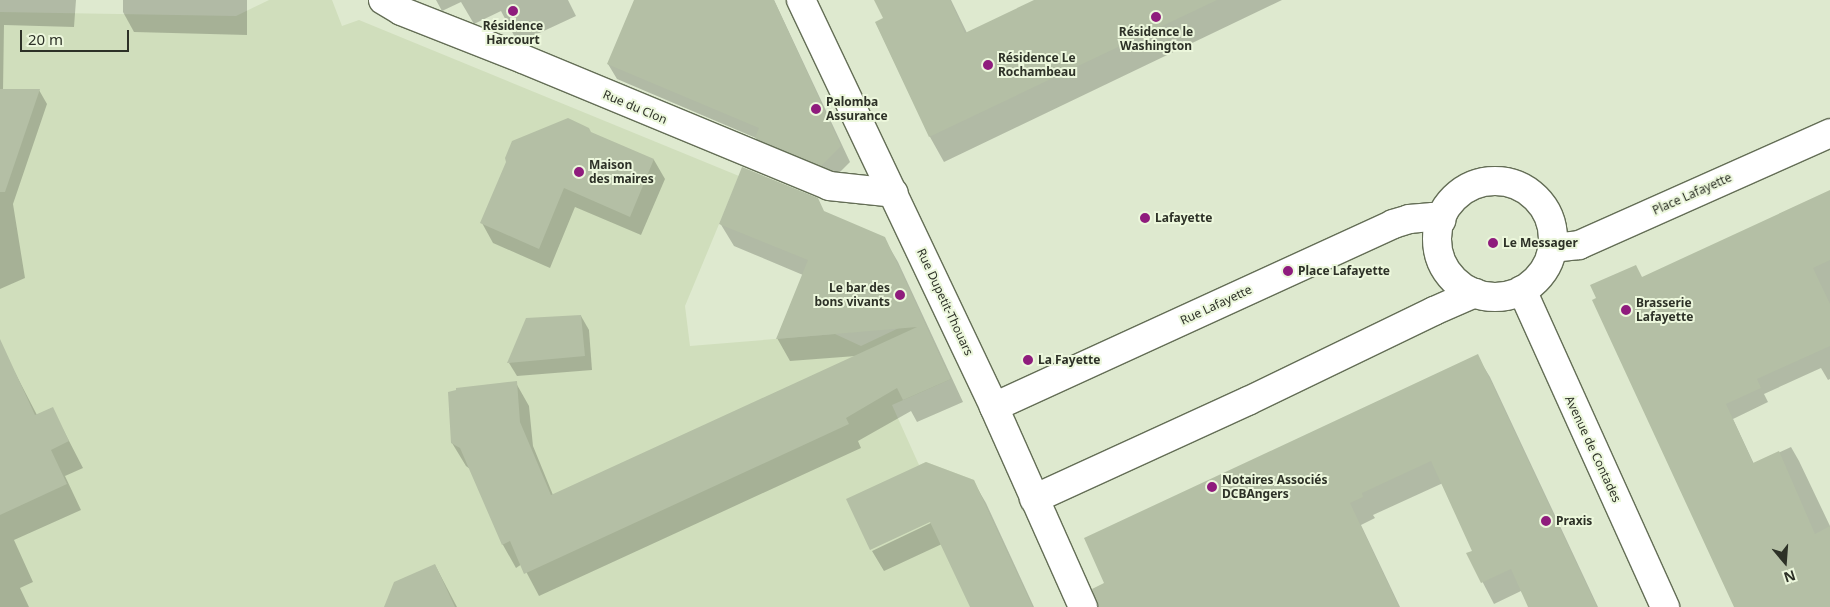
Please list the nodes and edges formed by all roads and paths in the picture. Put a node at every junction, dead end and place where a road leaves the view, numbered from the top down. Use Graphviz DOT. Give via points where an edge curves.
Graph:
graph roads {
  1 [pos="383,0"];
  2 [pos="801,0"];
  3 [pos="1830,133"];
  4 [pos="894,193"];
  5 [pos="1441,220"];
  6 [pos="1552,248"];
  7 [pos="1522,290"];
  8 [pos="1476,293"];
  9 [pos="994,407"];
  10 [pos="1034,499"];
  11 [pos="1083,607"];
  12 [pos="1665,607"];
  1 -- 4 [label="street, Rue du Clon" via="401,11 829,186"];
  2 -- 4 [label="street, Rue Dupetit-Thouars"];
  3 -- 6 [label="street, Place Lafayette" via="1579,245"];
  4 -- 9 [label="street, Rue Dupetit-Thouars"];
  5 -- 6 [label="street" via="1450,204 1468,188 1490,182 1512,184 1527,191 1542,206 1551,227"];
  5 -- 8 [label="street" via="1438,238 1442,261 1455,281"];
  5 -- 9 [label="street, Rue Lafayette" via="1433,217 1393,224"];
  6 -- 7 [label="street" via="1541,275"];
  7 -- 8 [label="street" via="1498,297"];
  7 -- 12 [label="street, Avenue de Contades"];
  8 -- 10 [label="street"];
  9 -- 10 [label="street, Rue Dupetit-Thouars"];
  10 -- 11 [label="street, Rue Dupetit-Thouars"];
}
